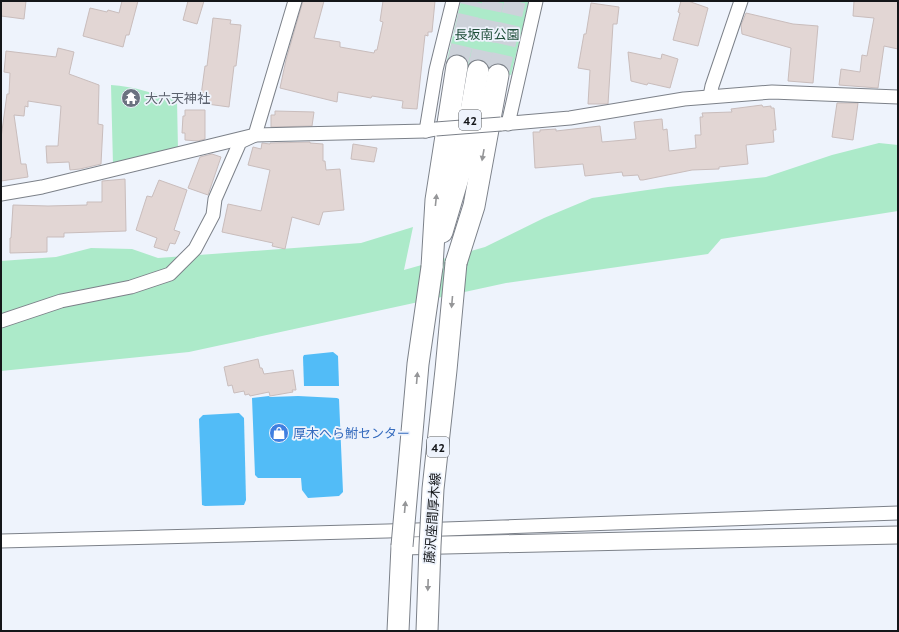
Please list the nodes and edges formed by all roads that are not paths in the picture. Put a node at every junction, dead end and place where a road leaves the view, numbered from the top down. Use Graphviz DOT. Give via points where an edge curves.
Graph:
graph roads {
  1 [pos="295,1"];
  2 [pos="453,1"];
  3 [pos="536,1"];
  4 [pos="741,1"];
  5 [pos="457,66"];
  6 [pos="710,96"];
  7 [pos="898,98"];
  8 [pos="505,124"];
  9 [pos="431,130"];
  10 [pos="255,135"];
  11 [pos="461,168"];
  12 [pos="1,194"];
  13 [pos="456,263"];
  14 [pos="432,267"];
  15 [pos="1,321"];
  16 [pos="898,513"];
  17 [pos="898,535"];
  18 [pos="1,540"];
  19 [pos="402,546"];
  20 [pos="430,546"];
  21 [pos="398,631"];
  22 [pos="427,631"];
  1 -- 10 [label="street"];
  2 -- 9 [label="street" via="436,70"];
  3 -- 8 [label="street"];
  4 -- 6 [label="street"];
  14 -- 5 [label="main road, one-way" via="436,200"];
  6 -- 7 [label="street" via="772,92"];
  6 -- 8 [label="street" via="570,118"];
  8 -- 9 [label="street, bridge"];
  9 -- 10 [label="street"];
  10 -- 12 [label="street" via="42,187"];
  10 -- 15 [label="street" via="240,142 215,199 213,215 195,249 170,274 132,287 61,301"];
  11 -- 13 [label="main road, 42"];
  11 -- 13 [label="main road, 42, one-way" via="488,73 474,206"];
  11 -- 14 [label="main road, 42"];
  13 -- 20 [label="main road, 藤沢座間厚木線 / 42, one-way, bridge" via="433,489"];
  19 -- 14 [label="main road, 藤沢座間厚木線 / 42, one-way, bridge" via="418,364"];
  16 -- 18 [label="street" via="387,531"];
  17 -- 20 [label="street"];
  19 -- 20 [label="street"];
  19 -- 21 [label="main road, 藤沢座間厚木線 / 42"];
  20 -- 22 [label="main road, 藤沢座間厚木線 / 42, one-way, bridge"];
}
